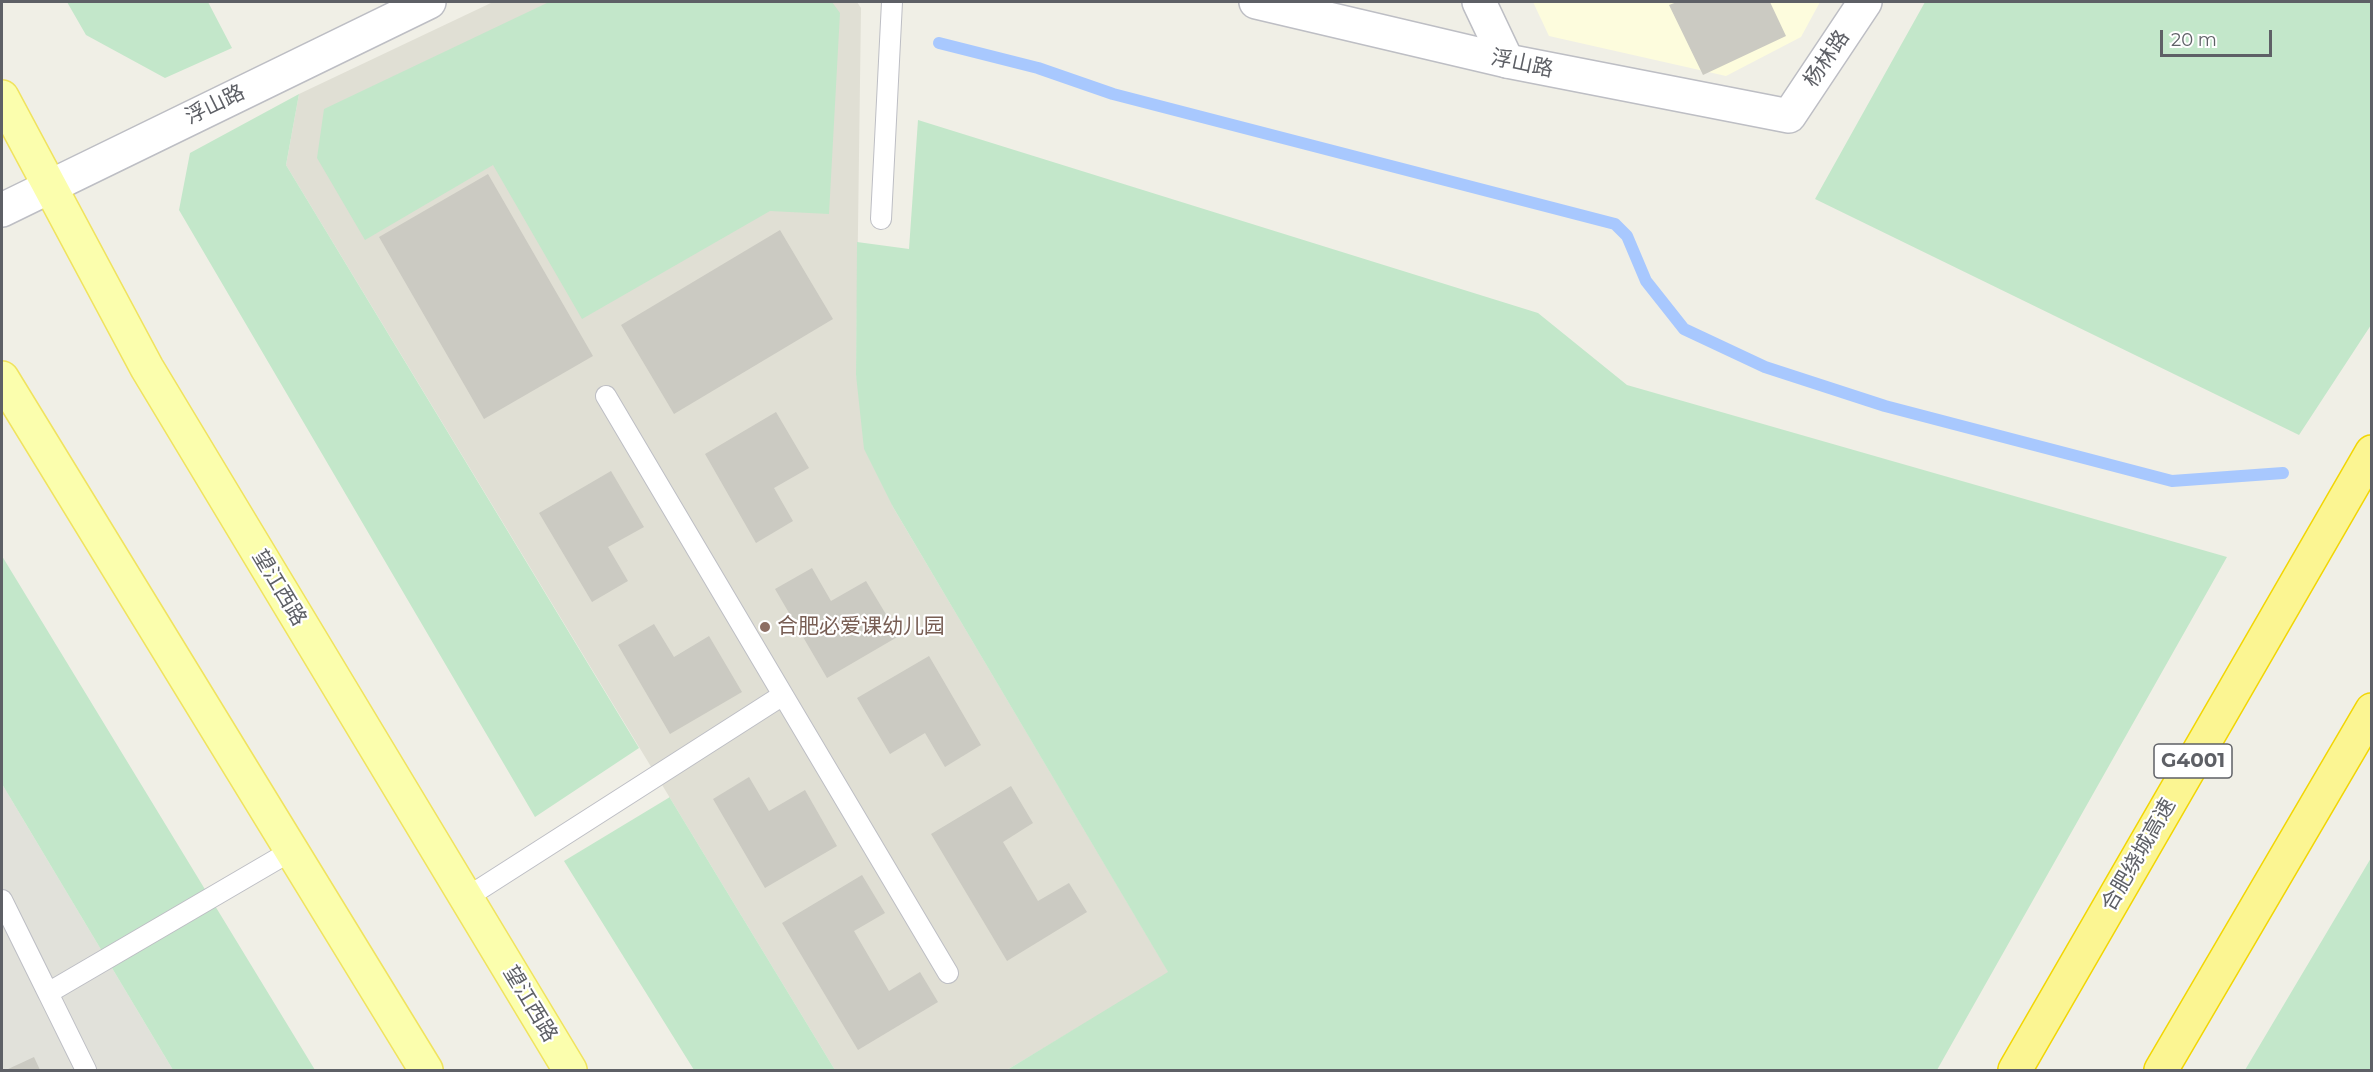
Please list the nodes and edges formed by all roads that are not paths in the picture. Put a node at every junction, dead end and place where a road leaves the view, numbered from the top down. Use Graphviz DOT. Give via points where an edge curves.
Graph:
graph roads {
  1 [pos="429,2"];
  2 [pos="892,2"];
  3 [pos="1256,2"];
  4 [pos="1479,2"];
  5 [pos="1865,2"];
  6 [pos="1507,62"];
  7 [pos="2,97"];
  8 [pos="1790,116"];
  9 [pos="48,187"];
  10 [pos="2,210"];
  11 [pos="881,219"];
  12 [pos="2,378"];
  13 [pos="606,396"];
  14 [pos="2372,452"];
  15 [pos="783,695"];
  16 [pos="2372,710"];
  17 [pos="291,851"];
  18 [pos="466,898"];
  19 [pos="2,900"];
  20 [pos="948,973"];
  21 [pos="48,993"];
  22 [pos="86,1071"];
  23 [pos="426,1071"];
  24 [pos="570,1071"];
  25 [pos="2015,1071"];
  26 [pos="2161,1071"];
  1 -- 9 [label="street, 浮山路"];
  2 -- 11 [label="lane"];
  3 -- 6 [label="street, 浮山路"];
  4 -- 6 [label="street"];
  5 -- 8 [label="street, 杨林路"];
  6 -- 8 [label="street, 浮山路"];
  7 -- 9 [label="main road, 望江西路"];
  9 -- 10 [label="street, 浮山路"];
  9 -- 18 [label="main road, 望江西路" via="147,368"];
  12 -- 17 [label="main road"];
  13 -- 15 [label="lane"];
  14 -- 25 [label="highway, 合肥绕城高速 / G4001"];
  15 -- 18 [label="lane"];
  15 -- 20 [label="lane"];
  16 -- 26 [label="highway"];
  17 -- 21 [label="lane"];
  17 -- 23 [label="main road"];
  18 -- 24 [label="main road, 望江西路"];
  19 -- 21 [label="lane"];
  21 -- 22 [label="lane"];
}
